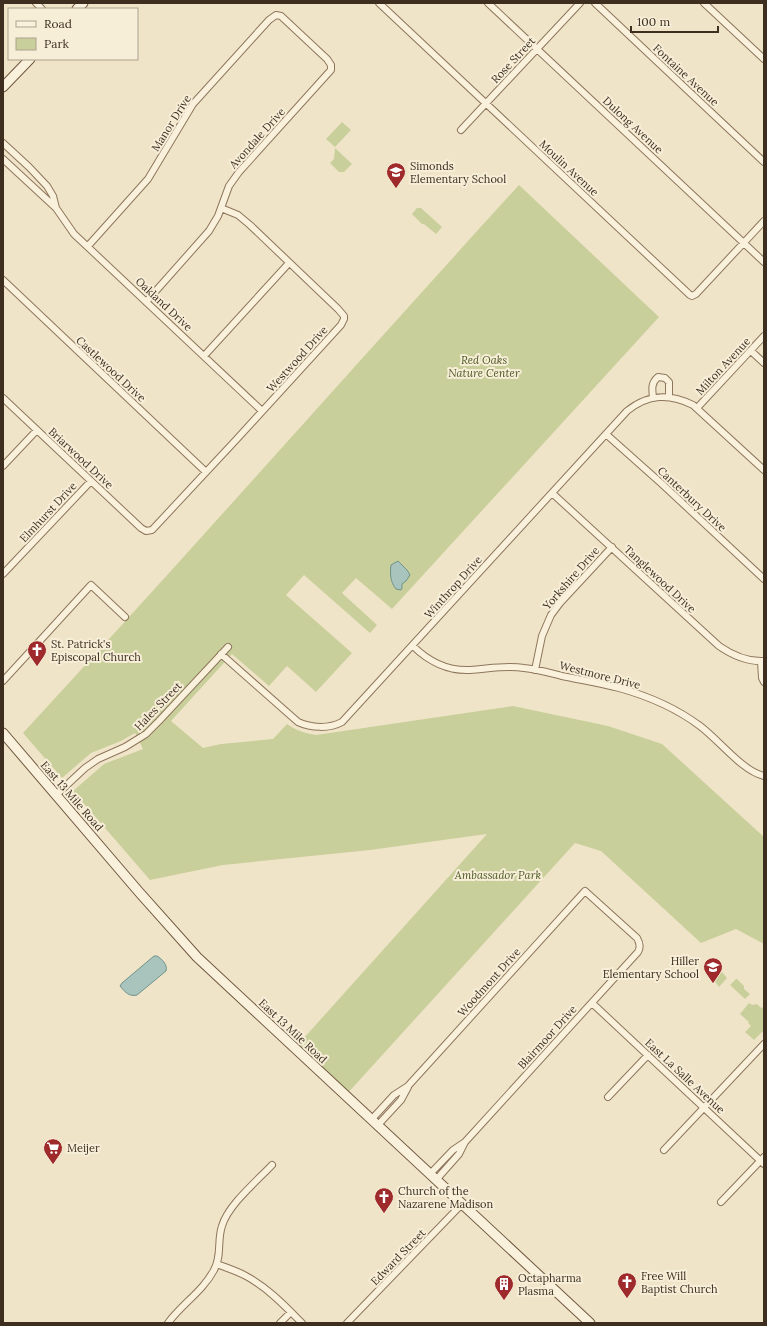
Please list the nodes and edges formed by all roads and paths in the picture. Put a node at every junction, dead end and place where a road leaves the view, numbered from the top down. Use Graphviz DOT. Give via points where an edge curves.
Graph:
graph roads {
  1 [pos="379,3"];
  2 [pos="488,3"];
  3 [pos="580,3"];
  4 [pos="595,3"];
  5 [pos="704,3"];
  6 [pos="276,15"];
  7 [pos="537,49"];
  8 [pos="764,59"];
  9 [pos="29,60"];
  10 [pos="3,87"];
  11 [pos="486,103"];
  12 [pos="461,130"];
  13 [pos="3,142"];
  14 [pos="3,159"];
  15 [pos="764,162"];
  16 [pos="29,167"];
  17 [pos="21,176"];
  18 [pos="56,208"];
  19 [pos="221,208"];
  20 [pos="764,221"];
  21 [pos="744,243"];
  22 [pos="88,246"];
  23 [pos="764,262"];
  24 [pos="289,263"];
  25 [pos="3,280"];
  26 [pos="146,302"];
  27 [pos="764,336"];
  28 [pos="751,351"];
  29 [pos="204,356"];
  30 [pos="764,363"];
  31 [pos="669,397"];
  32 [pos="3,398"];
  33 [pos="653,398"];
  34 [pos="697,408"];
  35 [pos="262,412"];
  36 [pos="37,430"];
  37 [pos="606,435"];
  38 [pos="3,466"];
  39 [pos="764,470"];
  40 [pos="206,472"];
  41 [pos="91,481"];
  42 [pos="552,493"];
  43 [pos="146,531"];
  44 [pos="612,547"];
  45 [pos="4,570"];
  46 [pos="764,580"];
  47 [pos="125,617"];
  48 [pos="413,646"];
  49 [pos="228,647"];
  50 [pos="221,654"];
  51 [pos="762,661"];
  52 [pos="535,670"];
  53 [pos="3,682"];
  54 [pos="764,682"];
  55 [pos="3,733"];
  56 [pos="764,776"];
  57 [pos="56,795"];
  58 [pos="585,891"];
  59 [pos="592,1003"];
  60 [pos="764,1044"];
  61 [pos="648,1055"];
  62 [pos="608,1097"];
  63 [pos="704,1108"];
  64 [pos="374,1123"];
  65 [pos="664,1150"];
  66 [pos="763,1161"];
  67 [pos="272,1165"];
  68 [pos="433,1177"];
  69 [pos="722,1202"];
  70 [pos="462,1204"];
  71 [pos="217,1264"];
  72 [pos="291,1312"];
  73 [pos="168,1323"];
  74 [pos="280,1323"];
  75 [pos="302,1323"];
  76 [pos="347,1323"];
  77 [pos="590,1323"];
  1 -- 11 [label="street, Moulin Avenue"];
  2 -- 7 [label="street, Dulong Avenue"];
  3 -- 7 [label="street, Rose Street"];
  4 -- 15 [label="street, Fontaine Avenue"];
  5 -- 8 [label="street"];
  6 -- 19 [label="street, Avondale Drive" via="281,16 316,49 331,67 328,74 239,172"];
  6 -- 22 [label="street, Manor Drive" via="197,99 184,116 148,179"];
  7 -- 11 [label="street, Rose Street"];
  7 -- 21 [label="street, Dulong Avenue"];
  9 -- 10 [label="main road"];
  11 -- 12 [label="street, Rose Street"];
  11 -- 21 [label="street, Moulin Avenue" via="690,295 696,294"];
  13 -- 16 [label="street, Oakland Drive"];
  14 -- 17 [label="street, Oakland Drive"];
  16 -- 17 [label="street"];
  16 -- 18 [label="street, Oakland Drive" via="50,191"];
  17 -- 18 [label="street, Oakland Drive"];
  18 -- 22 [label="street, Oakland Drive" via="68,226"];
  19 -- 24 [label="street, Westwood Drive" via="244,220"];
  19 -- 26 [label="street, Avondale Drive" via="214,224"];
  20 -- 21 [label="street"];
  21 -- 23 [label="street, Dulong Avenue"];
  22 -- 26 [label="street, Oakland Drive"];
  24 -- 29 [label="street"];
  24 -- 35 [label="street, Westwood Drive" via="343,314 344,319"];
  25 -- 40 [label="street, Castlewood Drive"];
  26 -- 29 [label="street, Oakland Drive"];
  27 -- 28 [label="street, Milton Avenue"];
  28 -- 30 [label="street"];
  28 -- 34 [label="street, Milton Avenue"];
  29 -- 35 [label="street, Oakland Drive"];
  31 -- 33 [label="street, Winthrop Drive"];
  31 -- 33 [label="street" via="669,382 658,377 652,386"];
  31 -- 34 [label="street, Winthrop Drive" via="688,402"];
  32 -- 36 [label="street, Briarwood Drive"];
  33 -- 37 [label="street, Winthrop Drive" via="633,407"];
  34 -- 39 [label="street, Winthrop Drive"];
  35 -- 40 [label="street, Westwood Drive"];
  36 -- 38 [label="street"];
  36 -- 41 [label="street, Briarwood Drive"];
  37 -- 42 [label="street, Winthrop Drive"];
  37 -- 46 [label="street, Canterbury Drive"];
  40 -- 43 [label="street, Westwood Drive" via="152,530"];
  41 -- 43 [label="street, Briarwood Drive"];
  41 -- 45 [label="street, Elmhurst Drive"];
  42 -- 44 [label="street, Tanglewood Drive"];
  42 -- 48 [label="street, Winthrop Drive"];
  44 -- 51 [label="street, Tanglewood Drive" via="719,646 739,657"];
  44 -- 52 [label="street, Yorkshire Drive" via="551,615 542,636"];
  47 -- 53 [label="street" via="91,585"];
  48 -- 50 [label="street, Winthrop Drive" via="342,722 315,727 292,717"];
  48 -- 52 [label="street, Westmore Drive" via="434,662 454,669 510,667"];
  49 -- 50 [label="street, Hales Street"];
  50 -- 57 [label="street, Hales Street" via="146,734 130,745 98,759"];
  51 -- 54 [label="street"];
  52 -- 56 [label="street, Westmore Drive" via="619,688 665,705 702,727 747,768"];
  55 -- 57 [label="main road, East 13 Mile Road"];
  57 -- 64 [label="main road, East 13 Mile Road" via="197,957"];
  58 -- 59 [label="street, Blairmoor Drive" via="640,943 638,952"];
  58 -- 64 [label="street, Woodmont Drive" via="408,1086 401,1100"];
  59 -- 61 [label="street, East La Salle Avenue"];
  59 -- 68 [label="street, Blairmoor Drive" via="465,1142 459,1154"];
  60 -- 63 [label="street"];
  61 -- 62 [label="street"];
  61 -- 63 [label="street, East La Salle Avenue"];
  63 -- 65 [label="street"];
  63 -- 66 [label="street, East La Salle Avenue"];
  64 -- 68 [label="main road, East 13 Mile Road"];
  66 -- 69 [label="street"];
  67 -- 71 [label="street" via="224,1219"];
  68 -- 70 [label="main road, East 13 Mile Road"];
  70 -- 76 [label="street, Edward Street"];
  70 -- 77 [label="main road, East 13 Mile Road"];
  71 -- 72 [label="street" via="241,1273 259,1284"];
  71 -- 73 [label="street" via="204,1285"];
  72 -- 74 [label="street"];
  72 -- 75 [label="street"];
}
